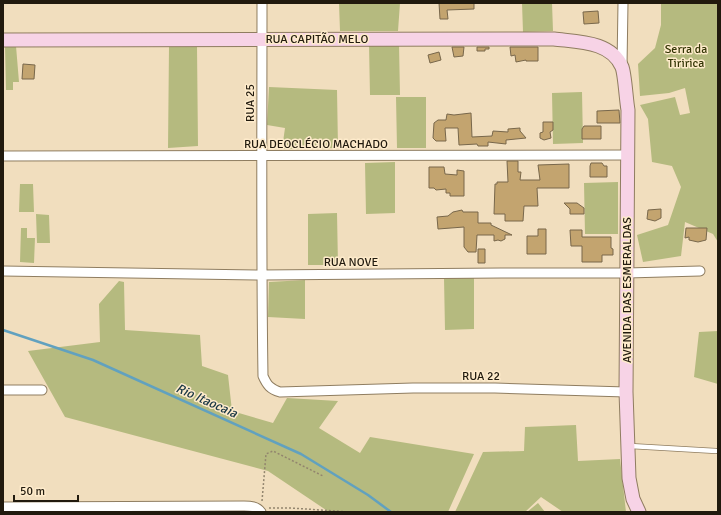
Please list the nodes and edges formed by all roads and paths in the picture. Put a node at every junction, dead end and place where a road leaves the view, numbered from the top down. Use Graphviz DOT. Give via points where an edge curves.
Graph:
graph roads {
  1 [pos="262,3"];
  2 [pos="623,3"];
  3 [pos="262,39"];
  4 [pos="3,40"];
  5 [pos="622,67"];
  6 [pos="628,155"];
  7 [pos="3,156"];
  8 [pos="263,156"];
  9 [pos="3,271"];
  10 [pos="700,271"];
  11 [pos="626,273"];
  12 [pos="261,275"];
  13 [pos="3,390"];
  14 [pos="42,390"];
  15 [pos="626,392"];
  16 [pos="628,446"];
  17 [pos="716,451"];
  18 [pos="323,476"];
  19 [pos="3,507"];
  20 [pos="261,510"];
  21 [pos="350,512"];
  22 [pos="639,512"];
  1 -- 3 [label="street, RUA 25"];
  2 -- 5 [label="street"];
  3 -- 4 [label="main road, RUA CAPITÃO MELO"];
  3 -- 5 [label="main road, RUA CAPITÃO MELO" via="554,39 603,47 612,53"];
  3 -- 8 [label="street, RUA 25"];
  5 -- 6 [label="main road, AVENIDA DAS ESMERALDAS" via="628,110"];
  6 -- 8 [label="street, RUA DEOCLÉCIO MACHADO"];
  6 -- 11 [label="main road, AVENIDA DAS ESMERALDAS"];
  7 -- 8 [label="street, RUA DEOCLÉCIO MACHADO"];
  8 -- 12 [label="street, RUA 25"];
  9 -- 12 [label="street, RUA NOVE"];
  10 -- 11 [label="street, RUA NOVE"];
  11 -- 12 [label="street, RUA NOVE"];
  11 -- 15 [label="main road, AVENIDA DAS ESMERALDAS"];
  12 -- 15 [label="street, RUA 22" via="263,376 271,389 280,392 495,388"];
  13 -- 14 [label="street"];
  15 -- 16 [label="main road, AVENIDA DAS ESMERALDAS"];
  16 -- 17 [label="lane"];
  16 -- 22 [label="main road, AVENIDA DAS ESMERALDAS" via="629,478 633,499"];
  18 -- 20 [label="path" via="273,451 266,454"];
  19 -- 20 [label="street" via="253,506"];
  20 -- 21 [label="path" via="290,508"];
}
